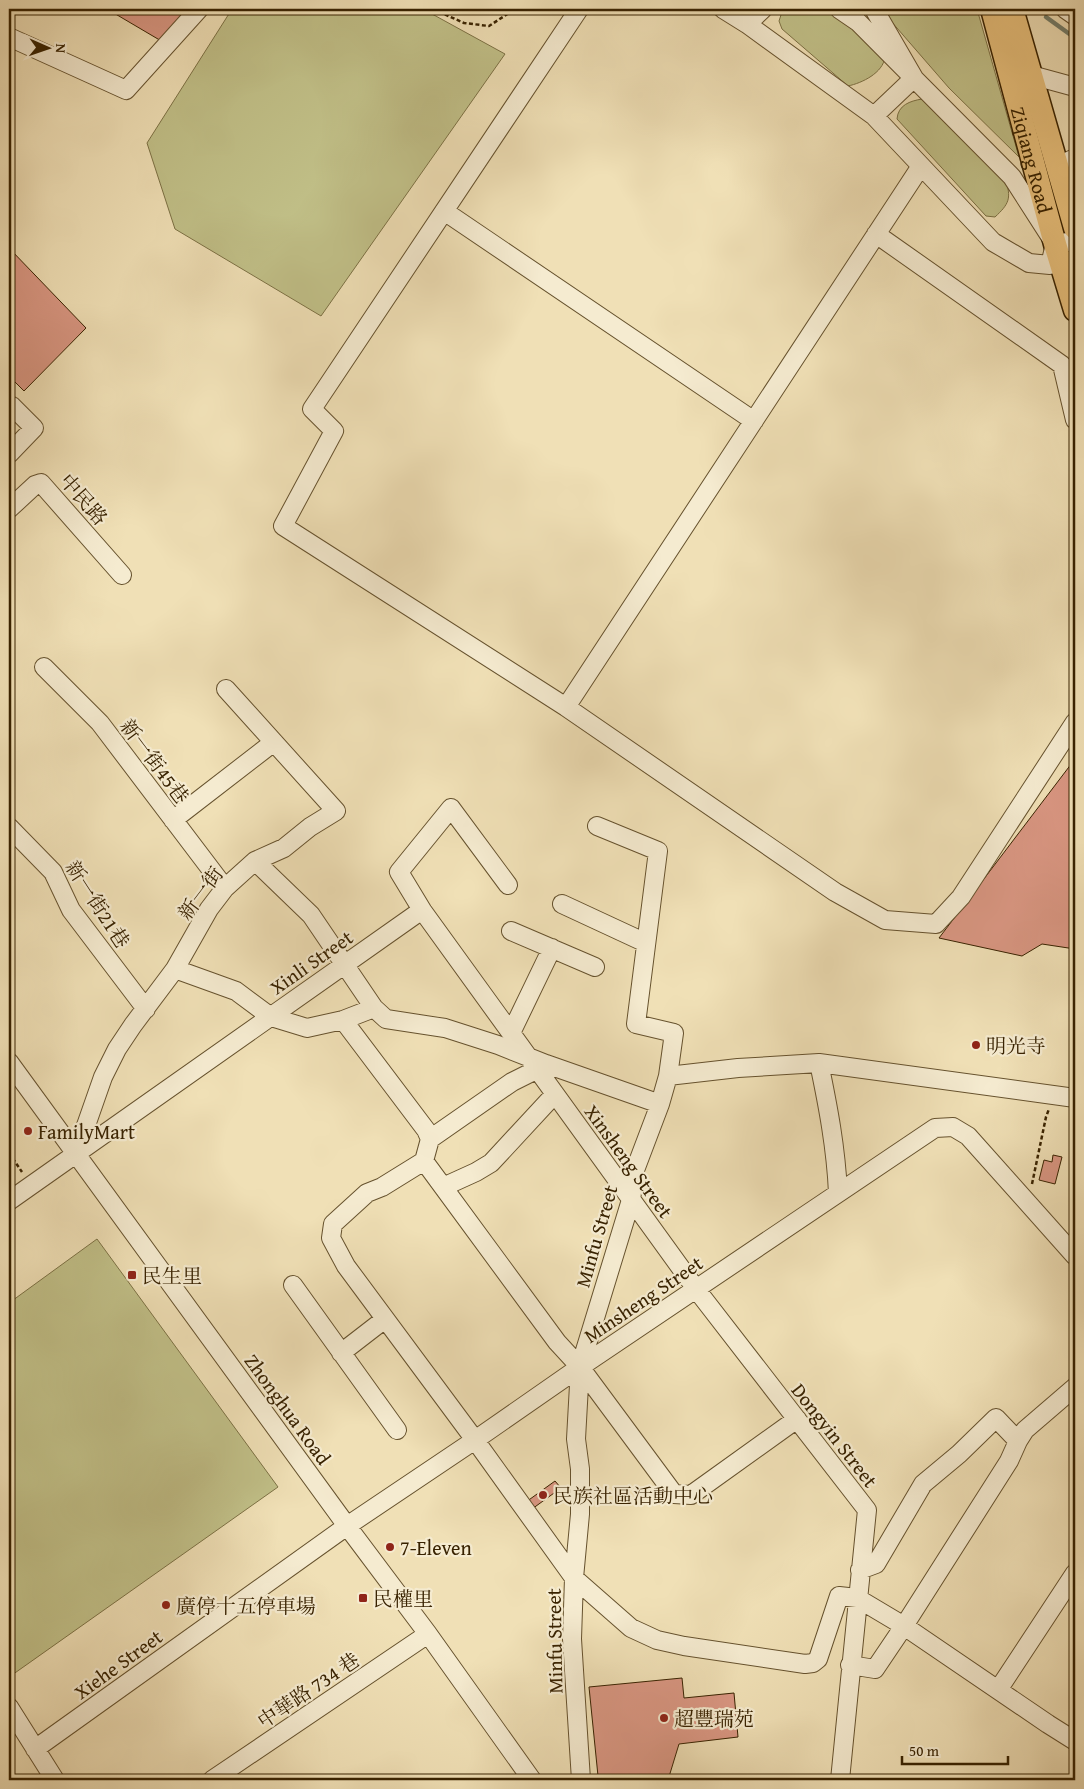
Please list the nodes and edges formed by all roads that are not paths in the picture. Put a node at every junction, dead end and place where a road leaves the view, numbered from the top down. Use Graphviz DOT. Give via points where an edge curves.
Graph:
graph roads {
  1 [pos="199,9"];
  2 [pos="579,9"];
  3 [pos="723,9"];
  4 [pos="763,9"];
  5 [pos="838,9"];
  6 [pos="874,9"];
  7 [pos="992,9"];
  8 [pos="1012,9"];
  9 [pos="1065,9"];
  10 [pos="1075,16"];
  11 [pos="747,24"];
  12 [pos="9,37"];
  13 [pos="1031,75"];
  14 [pos="914,78"];
  15 [pos="1075,87"];
  16 [pos="874,116"];
  17 [pos="1066,162"];
  18 [pos="920,166"];
  19 [pos="444,211"];
  20 [pos="1075,228"];
  21 [pos="876,234"];
  22 [pos="1065,242"];
  23 [pos="1075,310"];
  24 [pos="9,410"];
  25 [pos="1075,420"];
  26 [pos="754,421"];
  27 [pos="9,454"];
  28 [pos="9,509"];
  29 [pos="122,575"];
  30 [pos="44,667"];
  31 [pos="226,689"];
  32 [pos="566,707"];
  33 [pos="1075,722"];
  34 [pos="274,742"];
  35 [pos="173,820"];
  36 [pos="9,826"];
  37 [pos="596,826"];
  38 [pos="255,861"];
  39 [pos="508,885"];
  40 [pos="225,888"];
  41 [pos="562,904"];
  42 [pos="422,910"];
  43 [pos="511,931"];
  44 [pos="646,943"];
  45 [pos="552,948"];
  46 [pos="345,965"];
  47 [pos="595,967"];
  48 [pos="175,969"];
  49 [pos="374,1008"];
  50 [pos="146,1009"];
  51 [pos="271,1017"];
  52 [pos="344,1020"];
  53 [pos="511,1033"];
  54 [pos="9,1062"];
  55 [pos="819,1063"];
  56 [pos="537,1064"];
  57 [pos="668,1076"];
  58 [pos="554,1095"];
  59 [pos="1075,1098"];
  60 [pos="660,1104"];
  61 [pos="430,1139"];
  62 [pos="76,1154"];
  63 [pos="424,1161"];
  64 [pos="443,1187"];
  65 [pos="838,1193"];
  66 [pos="9,1200"];
  67 [pos="631,1200"];
  68 [pos="1075,1256"];
  69 [pos="293,1285"];
  70 [pos="696,1289"];
  71 [pos="385,1319"];
  72 [pos="341,1353"];
  73 [pos="580,1367"];
  74 [pos="1075,1388"];
  75 [pos="797,1419"];
  76 [pos="397,1430"];
  77 [pos="475,1440"];
  78 [pos="1018,1441"];
  79 [pos="347,1526"];
  80 [pos="860,1570"];
  81 [pos="1075,1573"];
  82 [pos="574,1578"];
  83 [pos="857,1598"];
  84 [pos="904,1626"];
  85 [pos="428,1634"];
  86 [pos="850,1665"];
  87 [pos="998,1690"];
  88 [pos="9,1707"];
  89 [pos="1075,1741"];
  90 [pos="35,1749"];
  91 [pos="533,1779"];
  92 [pos="56,1780"];
  93 [pos="212,1780"];
  94 [pos="581,1780"];
  95 [pos="840,1780"];
  1 -- 12 [label="street" via="126,90"];
  2 -- 19 [label="street"];
  3 -- 11 [label="street"];
  4 -- 11 [label="street"];
  5 -- 14 [label="street" via="858,22"];
  6 -- 14 [label="street"];
  7 -- 22 [label="main road, Ziqiang Road"];
  8 -- 13 [label="main road, Ziqiang Road"];
  9 -- 10 [label="street"];
  11 -- 16 [label="street"];
  13 -- 15 [label="street"];
  13 -- 17 [label="main road, Ziqiang Road"];
  14 -- 16 [label="street"];
  14 -- 22 [label="street" via="1012,176"];
  16 -- 18 [label="street"];
  17 -- 20 [label="main road, Ziqiang Road"];
  18 -- 21 [label="street"];
  18 -- 22 [label="street" via="993,242 1029,263 1050,265"];
  19 -- 26 [label="street"];
  19 -- 32 [label="street" via="312,409 334,431 283,526"];
  21 -- 25 [label="street" via="1062,365"];
  21 -- 26 [label="street"];
  22 -- 23 [label="main road, Ziqiang Road"];
  24 -- 27 [label="street" via="12,406 34,428"];
  26 -- 32 [label="street"];
  28 -- 29 [label="street, 中民路" via="35,485 42,483"];
  30 -- 35 [label="street, 新一街45巷" via="100,723"];
  31 -- 34 [label="street, 新一街"];
  32 -- 33 [label="street" via="835,892 884,920 936,924 961,897"];
  34 -- 35 [label="street"];
  34 -- 38 [label="street, 新一街" via="336,811 284,848"];
  35 -- 40 [label="street, 新一街45巷"];
  36 -- 50 [label="street, 新一街21巷" via="53,872 71,910"];
  37 -- 44 [label="street" via="658,851"];
  38 -- 40 [label="street, 新一街"];
  38 -- 46 [label="street" via="311,915"];
  39 -- 42 [label="street" via="452,808 399,872"];
  40 -- 48 [label="street, 新一街"];
  41 -- 44 [label="street"];
  42 -- 46 [label="street, Xinli Street"];
  42 -- 53 [label="street"];
  43 -- 45 [label="street"];
  44 -- 57 [label="street, Minfu Street" via="636,1024 674,1033"];
  45 -- 47 [label="street"];
  45 -- 53 [label="street"];
  46 -- 49 [label="street"];
  46 -- 51 [label="street, Xinli Street"];
  48 -- 50 [label="street, 新一街"];
  48 -- 51 [label="street" via="236,991"];
  49 -- 52 [label="street"];
  49 -- 56 [label="street" via="386,1019 445,1028 498,1045"];
  50 -- 62 [label="street, 新一街" via="117,1049 103,1077"];
  51 -- 52 [label="street" via="307,1028"];
  51 -- 62 [label="street, Xinli Street"];
  52 -- 61 [label="street"];
  53 -- 56 [label="street"];
  54 -- 62 [label="street, Zhonghua Road"];
  55 -- 57 [label="street"];
  55 -- 59 [label="street"];
  55 -- 65 [label="street" via="832,1121"];
  56 -- 58 [label="street, Xinsheng Street"];
  56 -- 60 [label="street"];
  56 -- 61 [label="street"];
  57 -- 60 [label="street, Minfu Street"];
  58 -- 64 [label="street" via="491,1163"];
  58 -- 67 [label="street, Xinsheng Street"];
  60 -- 67 [label="street, Minfu Street" via="635,1170"];
  61 -- 63 [label="street"];
  62 -- 66 [label="street, Xinli Street"];
  62 -- 79 [label="street, Zhonghua Road"];
  63 -- 64 [label="street"];
  63 -- 71 [label="street" via="366,1193 333,1224 331,1238 346,1266"];
  64 -- 73 [label="street" via="557,1342"];
  65 -- 68 [label="street, Minsheng Street" via="935,1128 953,1127 968,1136"];
  65 -- 70 [label="street, Minsheng Street"];
  67 -- 70 [label="street, Xinsheng Street"];
  67 -- 73 [label="street, Minfu Street"];
  69 -- 72 [label="street"];
  70 -- 73 [label="street, Minsheng Street"];
  70 -- 75 [label="street, Dongyin Street"];
  71 -- 72 [label="street"];
  71 -- 77 [label="street"];
  72 -- 76 [label="street"];
  73 -- 75 [label="street" via="674,1494 690,1495"];
  73 -- 77 [label="street, Minsheng Street"];
  73 -- 82 [label="street, Minfu Street" via="576,1439 580,1514"];
  74 -- 78 [label="street" via="1025,1430"];
  75 -- 80 [label="street, Dongyin Street" via="867,1510"];
  77 -- 79 [label="street, Minsheng Street"];
  77 -- 82 [label="street"];
  78 -- 80 [label="street" via="996,1418 923,1484 876,1564"];
  78 -- 84 [label="street" via="1009,1461"];
  79 -- 85 [label="street, Zhonghua Road"];
  79 -- 90 [label="street, Xiehe Street"];
  80 -- 83 [label="street, Dongyin Street"];
  81 -- 87 [label="street"];
  82 -- 83 [label="street" via="631,1628 657,1640 805,1664 818,1659 839,1596"];
  82 -- 94 [label="street, Minfu Street" via="572,1639"];
  83 -- 84 [label="street"];
  83 -- 86 [label="street, Dongyin Street"];
  84 -- 86 [label="street" via="875,1669"];
  84 -- 87 [label="street"];
  85 -- 91 [label="street, Zhonghua Road"];
  85 -- 93 [label="street, 中華路 734 巷"];
  86 -- 95 [label="street, Dongyin Street"];
  87 -- 89 [label="street"];
  88 -- 90 [label="street"];
  90 -- 92 [label="street"];
}
